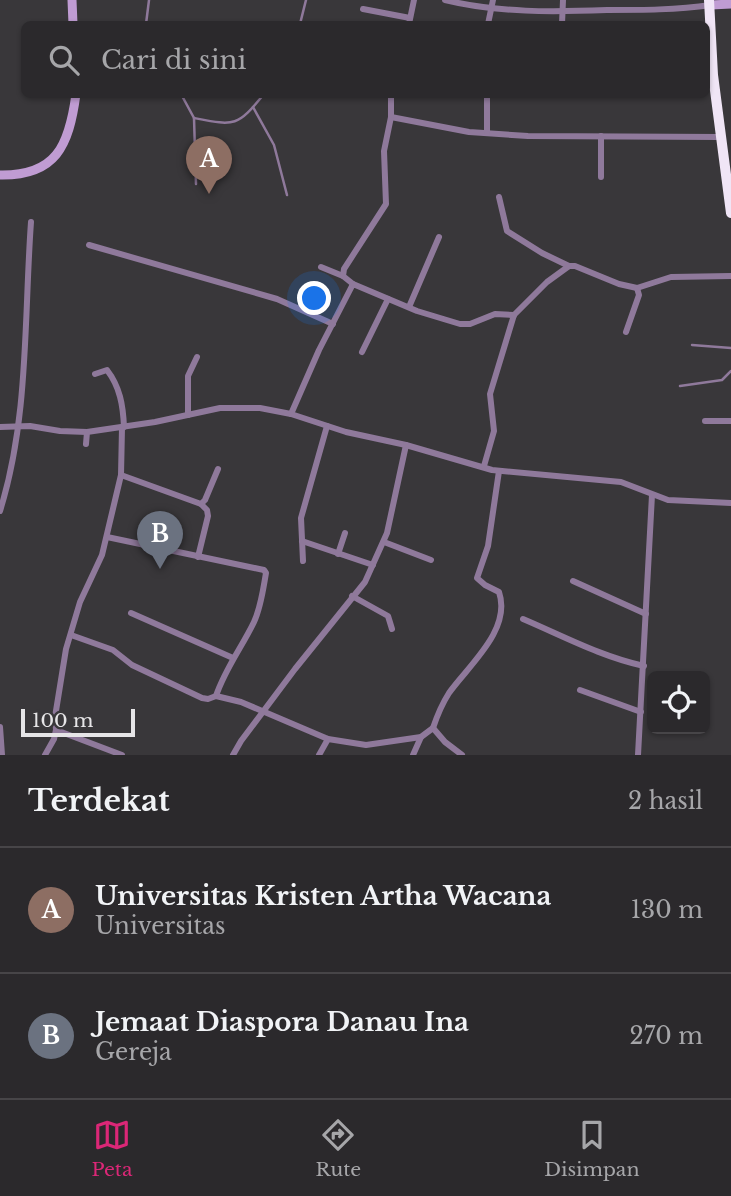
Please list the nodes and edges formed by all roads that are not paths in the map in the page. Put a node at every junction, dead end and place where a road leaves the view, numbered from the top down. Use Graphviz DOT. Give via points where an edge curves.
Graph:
graph roads {
  1 [pos="72,0"];
  2 [pos="149,0"];
  3 [pos="306,0"];
  4 [pos="414,0"];
  5 [pos="445,0"];
  6 [pos="493,0"];
  7 [pos="563,0"];
  8 [pos="710,2"];
  9 [pos="731,4"];
  10 [pos="363,9"];
  11 [pos="492,9"];
  12 [pos="562,12"];
  13 [pos="74,21"];
  14 [pos="146,21"];
  15 [pos="301,21"];
  16 [pos="409,21"];
  17 [pos="489,21"];
  18 [pos="562,21"];
  19 [pos="75,98"];
  20 [pos="183,98"];
  21 [pos="261,98"];
  22 [pos="391,98"];
  23 [pos="487,98"];
  24 [pos="253,107"];
  25 [pos="391,117"];
  26 [pos="194,118"];
  27 [pos="487,132"];
  28 [pos="601,136"];
  29 [pos="720,137"];
  30 [pos="728,172"];
  31 [pos="0,175"];
  32 [pos="601,177"];
  33 [pos="196,184"];
  34 [pos="287,195"];
  35 [pos="499,197"];
  36 [pos="731,213"];
  37 [pos="31,222"];
  38 [pos="439,237"];
  39 [pos="89,245"];
  40 [pos="569,266"];
  41 [pos="321,267"];
  42 [pos="343,276"];
  43 [pos="731,276"];
  44 [pos="353,284"];
  45 [pos="637,288"];
  46 [pos="388,299"];
  47 [pos="408,307"];
  48 [pos="514,315"];
  49 [pos="333,324"];
  50 [pos="626,332"];
  51 [pos="692,345"];
  52 [pos="731,348"];
  53 [pos="362,352"];
  54 [pos="197,357"];
  55 [pos="731,371"];
  56 [pos="94,374"];
  57 [pos="680,386"];
  58 [pos="291,414"];
  59 [pos="188,415"];
  60 [pos="705,421"];
  61 [pos="731,421"];
  62 [pos="0,426"];
  63 [pos="19,426"];
  64 [pos="327,426"];
  65 [pos="123,427"];
  66 [pos="87,432"];
  67 [pos="86,444"];
  68 [pos="406,445"];
  69 [pos="484,467"];
  70 [pos="218,469"];
  71 [pos="499,471"];
  72 [pos="121,475"];
  73 [pos="652,495"];
  74 [pos="731,503"];
  75 [pos="201,504"];
  76 [pos="0,511"];
  77 [pos="345,533"];
  78 [pos="107,537"];
  79 [pos="302,541"];
  80 [pos="384,542"];
  81 [pos="338,554"];
  82 [pos="198,558"];
  83 [pos="431,560"];
  84 [pos="303,561"];
  85 [pos="373,565"];
  86 [pos="573,581"];
  87 [pos="352,596"];
  88 [pos="131,613"];
  89 [pos="646,614"];
  90 [pos="523,619"];
  91 [pos="392,629"];
  92 [pos="71,635"];
  93 [pos="233,659"];
  94 [pos="644,666"];
  95 [pos="580,690"];
  96 [pos="216,696"];
  97 [pos="265,711"];
  98 [pos="641,712"];
  99 [pos="0,727"];
  100 [pos="433,728"];
  101 [pos="56,730"];
  102 [pos="421,737"];
  103 [pos="328,739"];
  104 [pos="2,755"];
  105 [pos="45,755"];
  106 [pos="122,755"];
  107 [pos="233,755"];
  108 [pos="320,755"];
  109 [pos="413,755"];
  110 [pos="462,755"];
  111 [pos="638,755"];
  1 -- 13 [label="main road"];
  2 -- 14 [label="lane"];
  3 -- 15 [label="lane"];
  4 -- 16 [label="street"];
  5 -- 11 [label="street"];
  6 -- 11 [label="street"];
  7 -- 12 [label="street"];
  8 -- 9 [label="main road"];
  8 -- 12 [label="street" via="673,10"];
  8 -- 29 [label="highway"];
  10 -- 16 [label="street"];
  11 -- 12 [label="street"];
  11 -- 17 [label="street"];
  12 -- 18 [label="street"];
  19 -- 31 [label="main road" via="66,135 49,164 31,173"];
  20 -- 26 [label="lane"];
  21 -- 24 [label="lane"];
  22 -- 25 [label="street"];
  23 -- 27 [label="street"];
  24 -- 26 [label="lane" via="236,123"];
  24 -- 34 [label="lane" via="274,145"];
  25 -- 27 [label="street"];
  25 -- 42 [label="street" via="384,151 386,204"];
  26 -- 33 [label="lane"];
  27 -- 28 [label="street"];
  28 -- 29 [label="street"];
  28 -- 32 [label="street"];
  29 -- 30 [label="highway"];
  30 -- 36 [label="highway"];
  35 -- 40 [label="street" via="507,232"];
  37 -- 63 [label="street"];
  38 -- 47 [label="street"];
  39 -- 49 [label="street" via="276,299"];
  40 -- 45 [label="street"];
  40 -- 48 [label="street"];
  41 -- 42 [label="street"];
  42 -- 44 [label="street"];
  43 -- 45 [label="street" via="671,277"];
  44 -- 46 [label="street"];
  44 -- 49 [label="street"];
  45 -- 50 [label="street" via="639,295"];
  46 -- 47 [label="street"];
  46 -- 53 [label="street"];
  47 -- 48 [label="street" via="460,324 495,314"];
  48 -- 69 [label="street" via="489,394 494,430"];
  49 -- 58 [label="street"];
  51 -- 52 [label="lane"];
  54 -- 59 [label="street" via="188,376"];
  55 -- 57 [label="lane" via="722,380"];
  56 -- 65 [label="street" via="107,370 117,385"];
  58 -- 59 [label="street" via="242,407"];
  58 -- 64 [label="street"];
  59 -- 65 [label="street"];
  60 -- 61 [label="street"];
  62 -- 63 [label="street"];
  63 -- 66 [label="street"];
  63 -- 76 [label="street"];
  64 -- 68 [label="street"];
  64 -- 79 [label="street" via="303,506"];
  65 -- 66 [label="street"];
  65 -- 72 [label="street"];
  66 -- 67 [label="street"];
  68 -- 69 [label="street"];
  68 -- 80 [label="street"];
  69 -- 71 [label="street"];
  70 -- 75 [label="street"];
  71 -- 73 [label="street" via="621,482"];
  71 -- 100 [label="street" via="488,546 477,578 499,592 499,620 493,636 447,695"];
  72 -- 75 [label="street"];
  72 -- 78 [label="street"];
  73 -- 74 [label="street"];
  73 -- 89 [label="street"];
  75 -- 82 [label="street" via="208,516"];
  77 -- 81 [label="street"];
  78 -- 82 [label="street"];
  78 -- 92 [label="street"];
  79 -- 81 [label="street"];
  79 -- 84 [label="street"];
  80 -- 83 [label="street"];
  80 -- 85 [label="street"];
  81 -- 85 [label="street"];
  82 -- 93 [label="street" via="265,572 259,607"];
  85 -- 87 [label="street"];
  86 -- 89 [label="street"];
  87 -- 91 [label="street" via="388,616"];
  87 -- 97 [label="street"];
  88 -- 93 [label="street"];
  89 -- 94 [label="street"];
  90 -- 94 [label="street" via="621,661"];
  92 -- 96 [label="street" via="113,650 132,665 202,698"];
  92 -- 101 [label="street" via="62,668"];
  93 -- 96 [label="street"];
  94 -- 98 [label="street"];
  95 -- 98 [label="street"];
  96 -- 97 [label="street"];
  97 -- 103 [label="street"];
  97 -- 107 [label="street"];
  98 -- 111 [label="street"];
  99 -- 104 [label="street"];
  100 -- 102 [label="street"];
  100 -- 110 [label="street"];
  101 -- 105 [label="street"];
  101 -- 106 [label="street"];
  102 -- 103 [label="street" via="366,744"];
  102 -- 109 [label="street"];
  103 -- 108 [label="street"];
}
